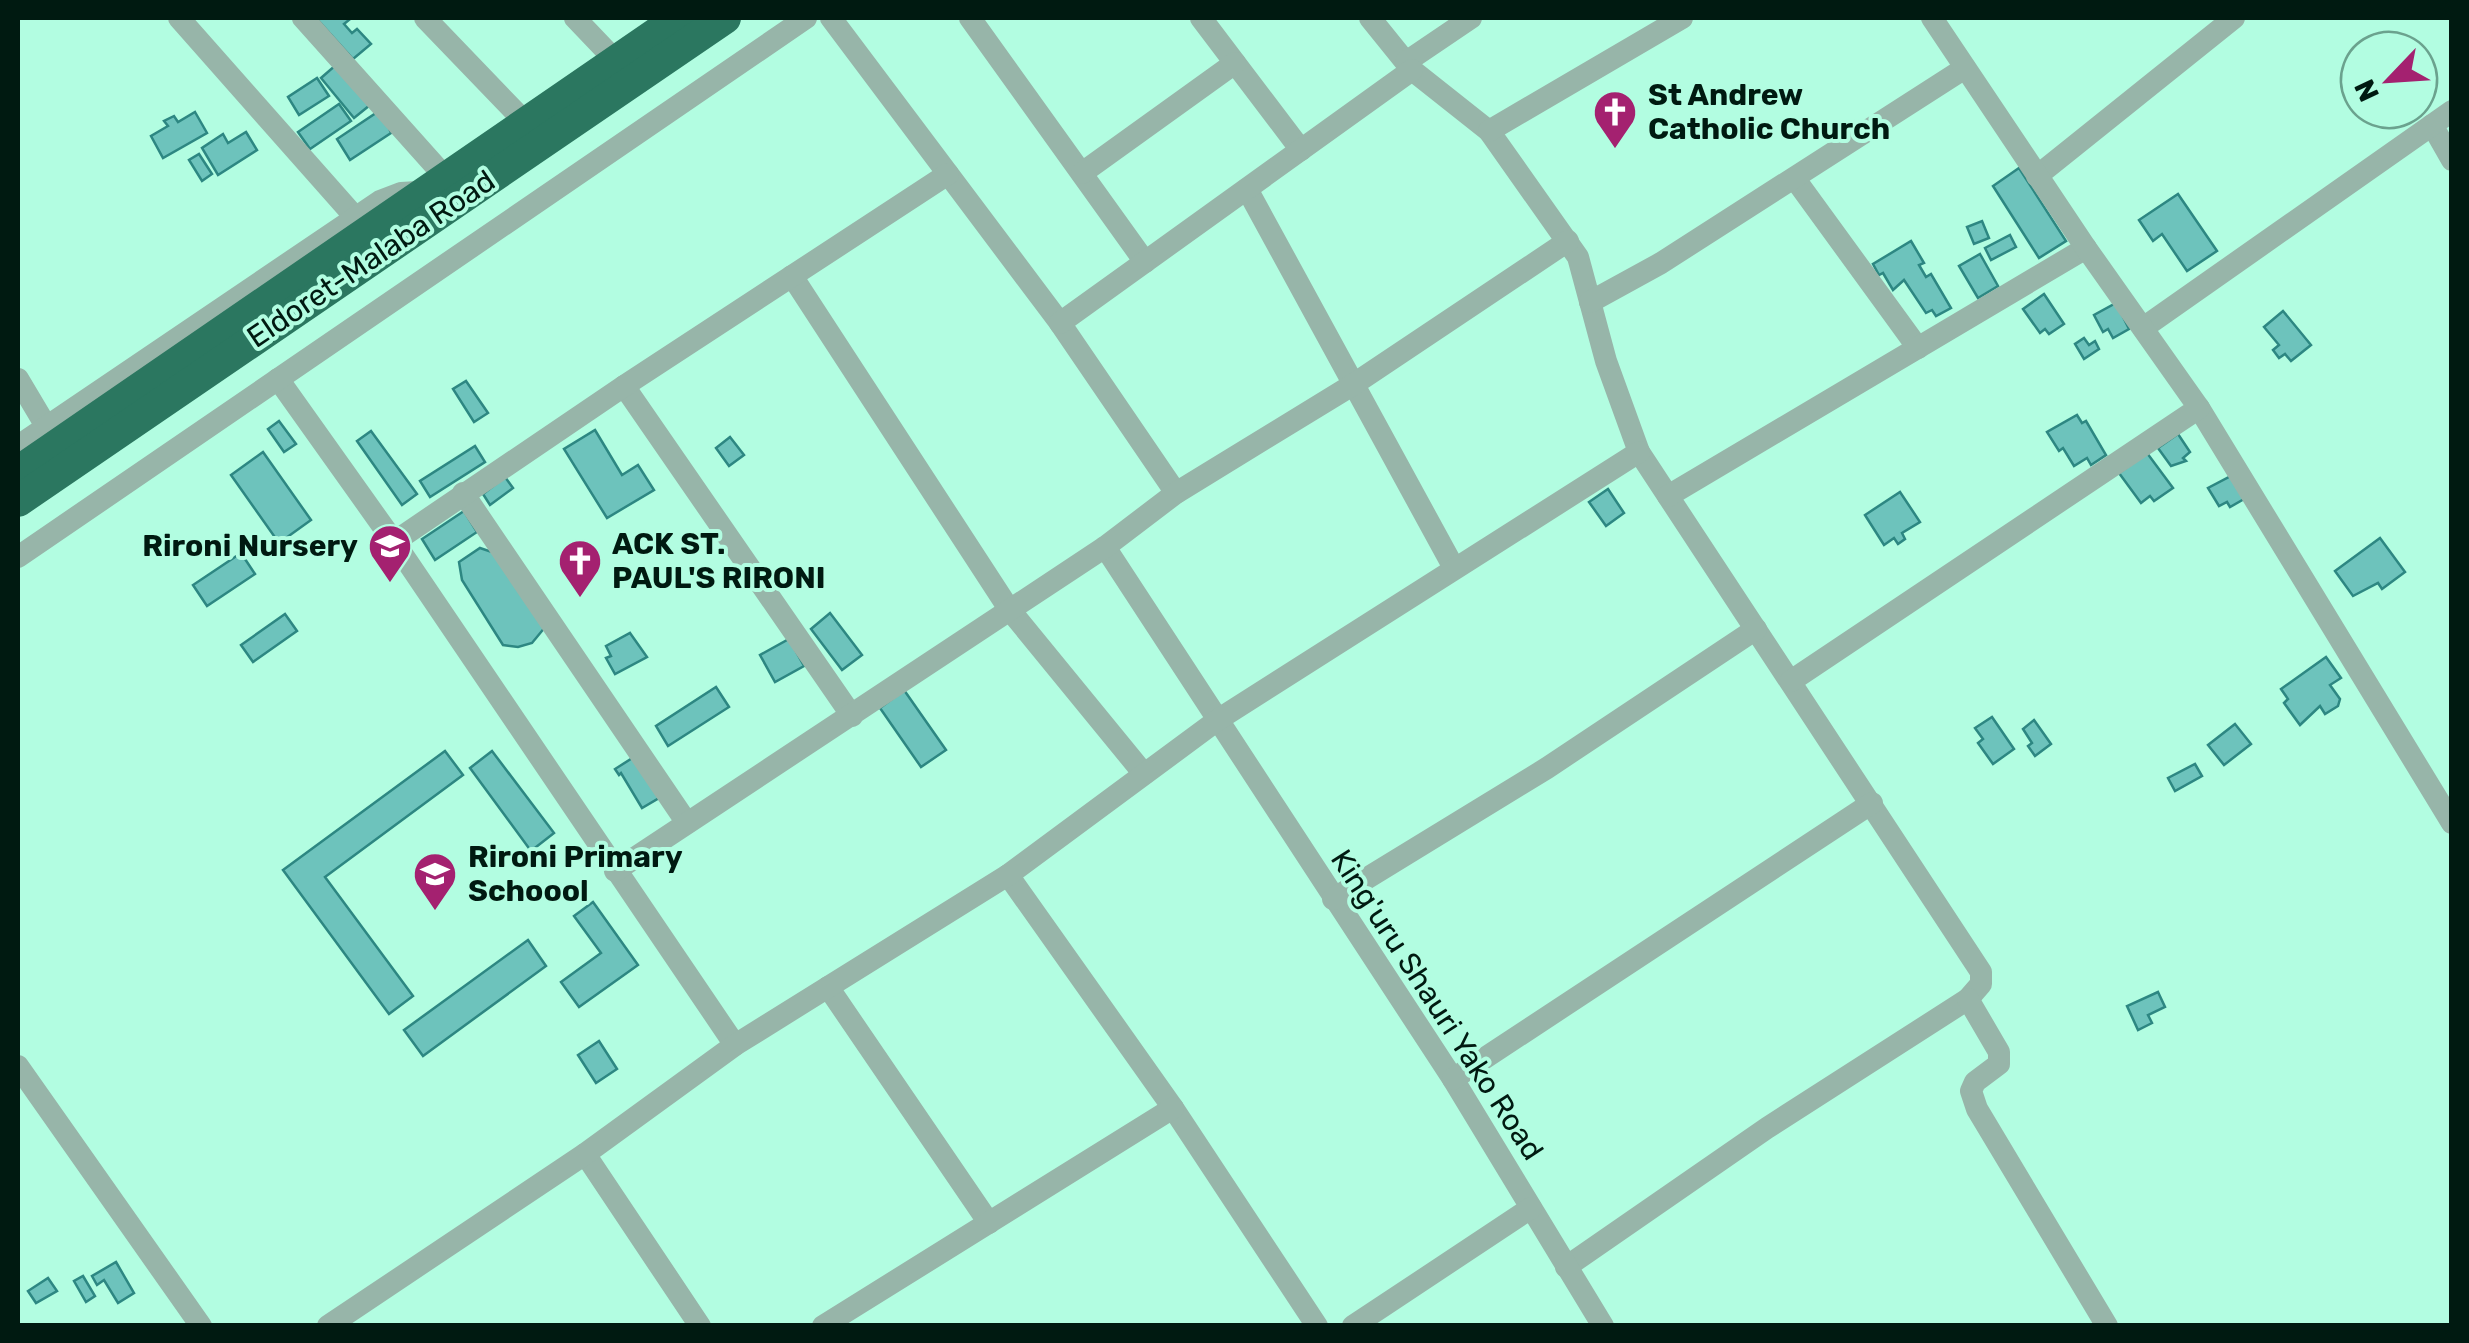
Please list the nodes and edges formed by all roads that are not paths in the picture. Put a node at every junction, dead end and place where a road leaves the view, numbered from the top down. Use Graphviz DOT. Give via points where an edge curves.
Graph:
graph roads {
  1 [pos="179,18"];
  2 [pos="303,18"];
  3 [pos="425,18"];
  4 [pos="575,18"];
  5 [pos="680,18"];
  6 [pos="724,18"];
  7 [pos="806,18"];
  8 [pos="832,18"];
  9 [pos="970,18"];
  10 [pos="1201,18"];
  11 [pos="1370,18"];
  12 [pos="1471,18"];
  13 [pos="1682,18"];
  14 [pos="1932,18"];
  15 [pos="2234,18"];
  16 [pos="616,61"];
  17 [pos="1235,63"];
  18 [pos="1410,66"];
  19 [pos="1966,68"];
  20 [pos="2442,118"];
  21 [pos="526,123"];
  22 [pos="1489,131"];
  23 [pos="1301,150"];
  24 [pos="2452,160"];
  25 [pos="1082,173"];
  26 [pos="948,174"];
  27 [pos="2036,176"];
  28 [pos="1795,179"];
  29 [pos="436,185"];
  30 [pos="1247,189"];
  31 [pos="355,217"];
  32 [pos="1568,241"];
  33 [pos="2086,248"];
  34 [pos="1145,262"];
  35 [pos="792,276"];
  36 [pos="1590,302"];
  37 [pos="1060,323"];
  38 [pos="2143,328"];
  39 [pos="1918,348"];
  40 [pos="278,378"];
  41 [pos="18,380"];
  42 [pos="1354,384"];
  43 [pos="624,386"];
  44 [pos="2199,408"];
  45 [pos="46,426"];
  46 [pos="18,446"];
  47 [pos="1639,452"];
  48 [pos="18,472"];
  49 [pos="464,493"];
  50 [pos="1176,493"];
  51 [pos="1668,496"];
  52 [pos="18,501"];
  53 [pos="394,542"];
  54 [pos="1105,547"];
  55 [pos="18,556"];
  56 [pos="1454,568"];
  57 [pos="1009,610"];
  58 [pos="1756,629"];
  59 [pos="1791,681"];
  60 [pos="852,716"];
  61 [pos="1219,719"];
  62 [pos="1144,774"];
  63 [pos="1872,803"];
  64 [pos="687,823"];
  65 [pos="2452,823"];
  66 [pos="615,871"];
  67 [pos="1008,875"];
  68 [pos="1333,898"];
  69 [pos="828,987"];
  70 [pos="1968,999"];
  71 [pos="735,1044"];
  72 [pos="18,1066"];
  73 [pos="1453,1079"];
  74 [pos="1173,1108"];
  75 [pos="585,1154"];
  76 [pos="1531,1208"];
  77 [pos="988,1223"];
  78 [pos="1566,1266"];
  79 [pos="201,1326"];
  80 [pos="328,1326"];
  81 [pos="700,1326"];
  82 [pos="824,1326"];
  83 [pos="1318,1326"];
  84 [pos="1353,1326"];
  85 [pos="1603,1326"];
  86 [pos="2106,1326"];
  1 -- 31 [label="street"];
  2 -- 29 [label="street"];
  3 -- 21 [label="street"];
  4 -- 16 [label="street"];
  5 -- 16 [label="highway, Eldoret-Malaba Road"];
  6 -- 52 [label="highway, Eldoret-Malaba Road"];
  7 -- 40 [label="street"];
  8 -- 26 [label="street"];
  9 -- 25 [label="street"];
  10 -- 17 [label="street"];
  11 -- 18 [label="street"];
  12 -- 18 [label="street"];
  13 -- 22 [label="street"];
  14 -- 19 [label="street"];
  15 -- 27 [label="street"];
  16 -- 21 [label="highway, Eldoret-Malaba Road"];
  17 -- 23 [label="street"];
  17 -- 25 [label="street"];
  18 -- 22 [label="street"];
  18 -- 23 [label="street"];
  19 -- 27 [label="street"];
  19 -- 28 [label="street"];
  20 -- 24 [label="street"];
  20 -- 38 [label="street"];
  21 -- 29 [label="highway, Eldoret-Malaba Road"];
  22 -- 32 [label="street"];
  23 -- 30 [label="street"];
  25 -- 34 [label="street"];
  26 -- 35 [label="street"];
  26 -- 37 [label="street"];
  27 -- 33 [label="street"];
  28 -- 36 [label="street"];
  28 -- 39 [label="street"];
  29 -- 31 [label="street, Eldoret-Malaba Road" via="380,201"];
  29 -- 48 [label="highway, Eldoret-Malaba Road"];
  30 -- 34 [label="street"];
  30 -- 42 [label="street"];
  31 -- 45 [label="street, Eldoret-Malaba Road"];
  32 -- 36 [label="street"];
  32 -- 42 [label="street"];
  33 -- 38 [label="street"];
  33 -- 39 [label="street"];
  34 -- 37 [label="street"];
  35 -- 43 [label="street"];
  35 -- 57 [label="street"];
  36 -- 47 [label="street"];
  37 -- 50 [label="street"];
  38 -- 44 [label="street"];
  39 -- 51 [label="street"];
  40 -- 53 [label="street"];
  40 -- 55 [label="street"];
  41 -- 45 [label="street"];
  42 -- 50 [label="street"];
  42 -- 56 [label="street"];
  43 -- 49 [label="street"];
  43 -- 60 [label="street"];
  44 -- 59 [label="street"];
  44 -- 65 [label="street"];
  45 -- 46 [label="street, Eldoret-Malaba Road"];
  47 -- 51 [label="street"];
  47 -- 56 [label="street"];
  49 -- 53 [label="street"];
  49 -- 64 [label="street"];
  50 -- 54 [label="street"];
  51 -- 58 [label="street"];
  53 -- 66 [label="street"];
  54 -- 57 [label="street"];
  54 -- 61 [label="street, King'uru Shauri Yako Road"];
  56 -- 61 [label="street"];
  57 -- 60 [label="street"];
  57 -- 62 [label="street"];
  58 -- 59 [label="street"];
  58 -- 68 [label="street" via="1547,768"];
  59 -- 63 [label="street"];
  60 -- 64 [label="street"];
  61 -- 62 [label="street"];
  61 -- 68 [label="street, King'uru Shauri Yako Road"];
  62 -- 67 [label="street"];
  63 -- 70 [label="street" via="1982,972"];
  63 -- 73 [label="street"];
  64 -- 66 [label="street"];
  66 -- 71 [label="street"];
  67 -- 69 [label="street"];
  67 -- 74 [label="street"];
  68 -- 73 [label="street, King'uru Shauri Yako Road"];
  69 -- 71 [label="street"];
  69 -- 77 [label="street"];
  70 -- 78 [label="street"];
  70 -- 86 [label="street" via="2000,1052 2000,1064 1971,1091 1977,1110"];
  71 -- 75 [label="street"];
  72 -- 79 [label="street"];
  73 -- 76 [label="street, King'uru Shauri Yako Road"];
  74 -- 77 [label="street"];
  74 -- 83 [label="street"];
  75 -- 80 [label="street"];
  75 -- 81 [label="street"];
  76 -- 78 [label="street, King'uru Shauri Yako Road"];
  76 -- 84 [label="street"];
  77 -- 82 [label="street"];
  78 -- 85 [label="street, King'uru Shauri Yako Road"];
}
